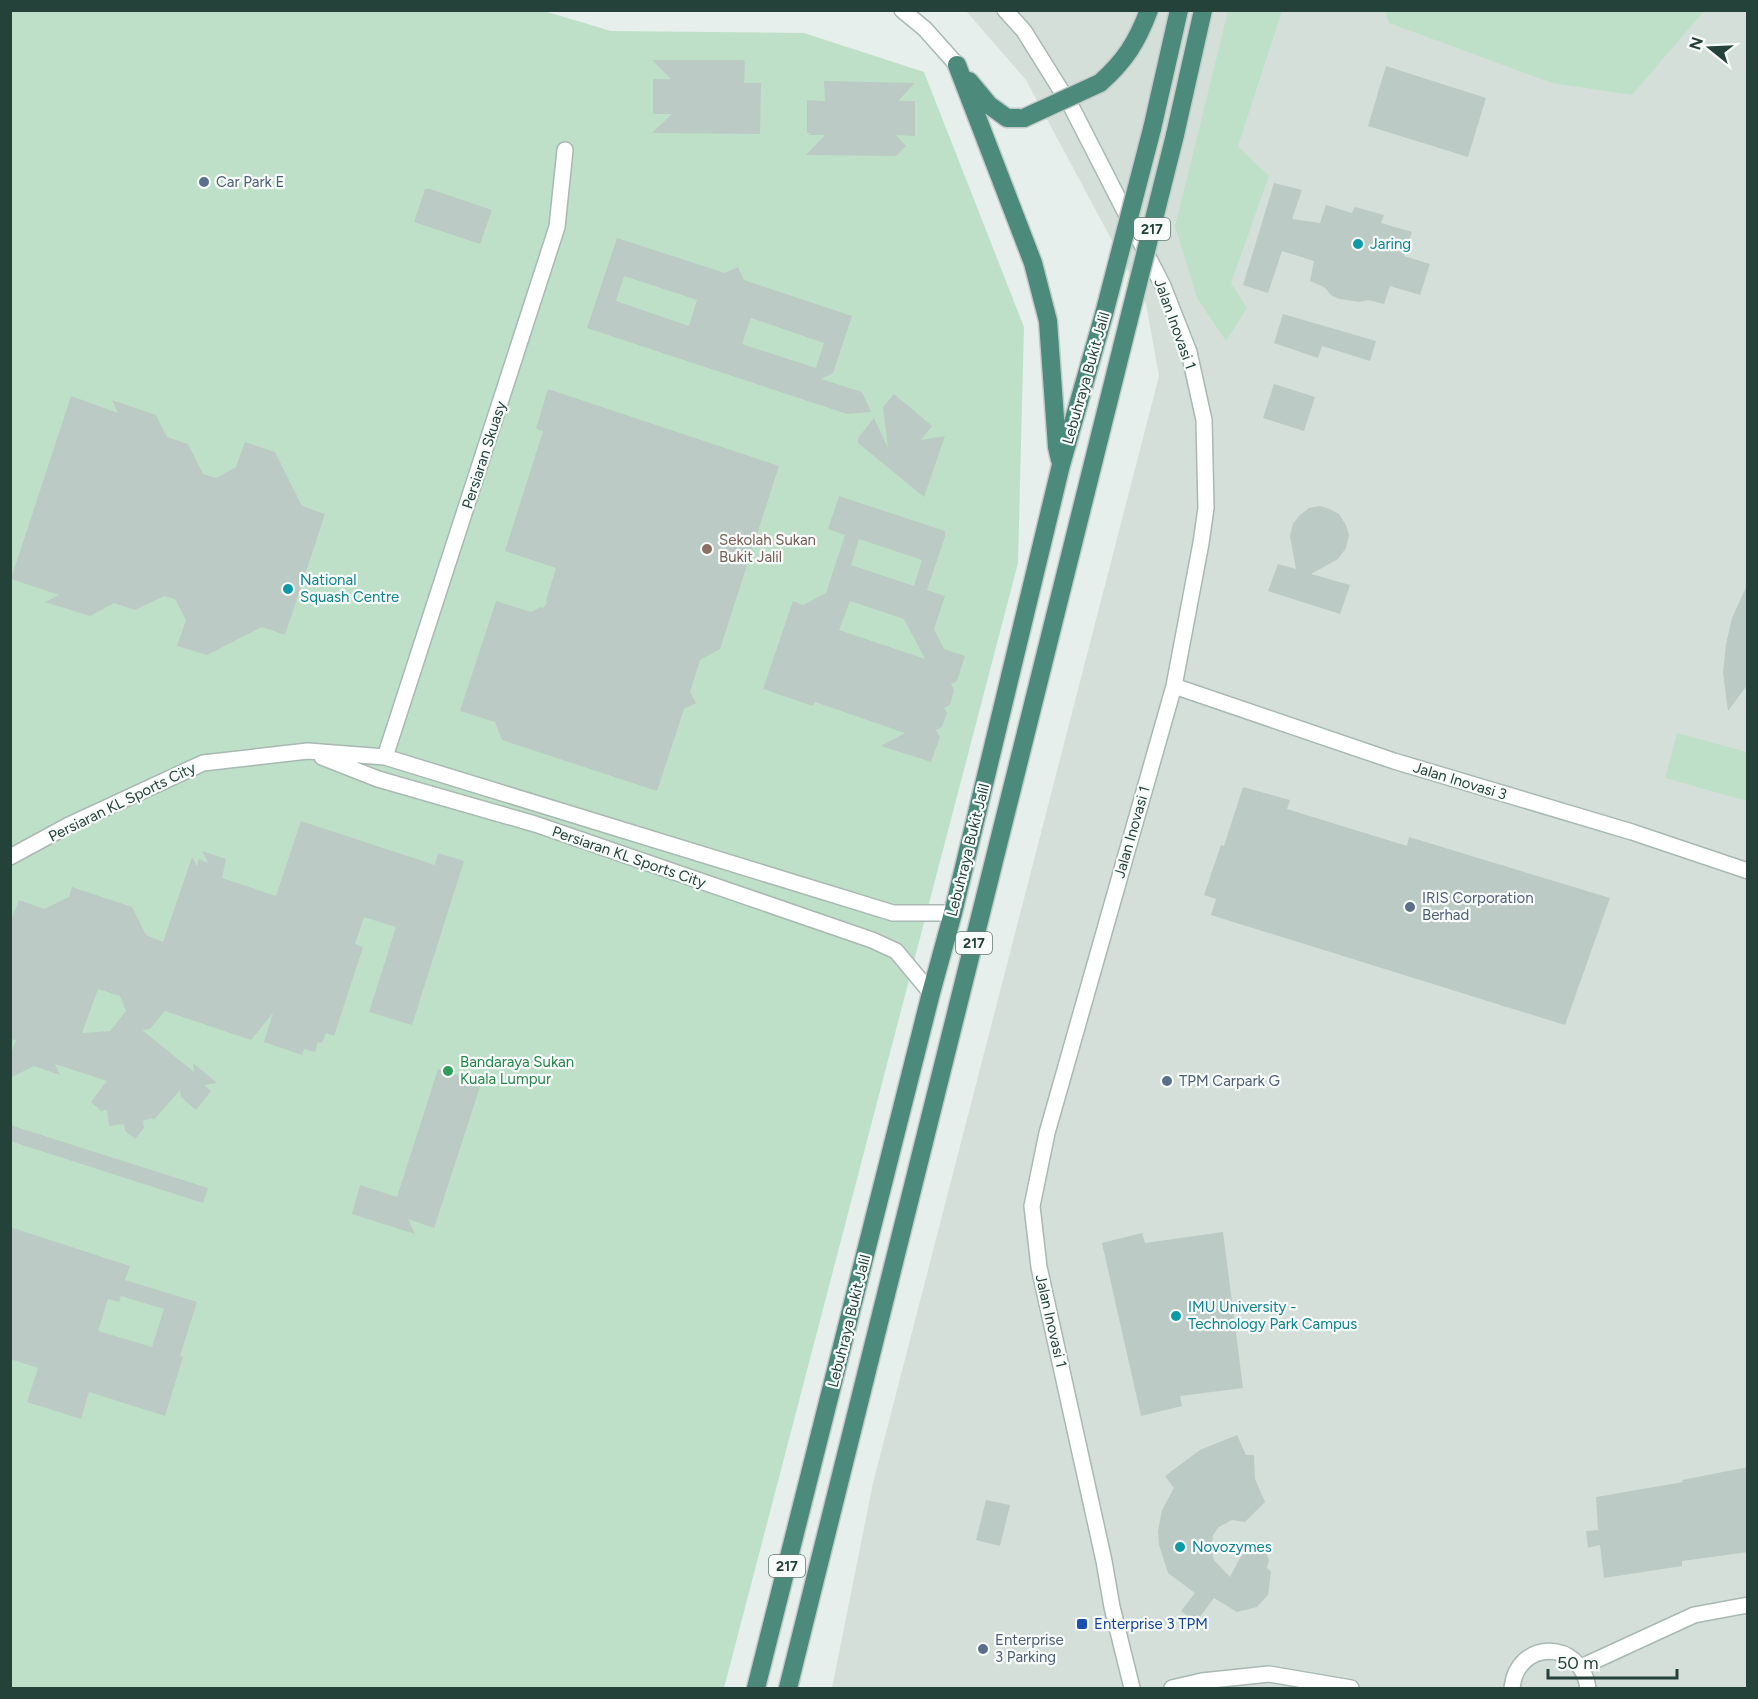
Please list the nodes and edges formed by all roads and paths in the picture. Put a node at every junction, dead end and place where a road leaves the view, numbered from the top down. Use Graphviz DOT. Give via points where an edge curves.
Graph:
graph roads {
  1 [pos="902,10"];
  2 [pos="1005,10"];
  3 [pos="1149,10"];
  4 [pos="1179,10"];
  5 [pos="1203,10"];
  6 [pos="957,65"];
  7 [pos="565,150"];
  8 [pos="1061,465"];
  9 [pos="1174,686"];
  10 [pos="308,751"];
  11 [pos="385,757"];
  12 [pos="10,857"];
  13 [pos="1748,871"];
  14 [pos="953,913"];
  15 [pos="931,993"];
  16 [pos="1748,1605"];
  17 [pos="1581,1667"];
  18 [pos="756,1689"];
  19 [pos="788,1689"];
  20 [pos="1132,1689"];
  21 [pos="1172,1689"];
  22 [pos="1351,1689"];
  23 [pos="1512,1689"];
  24 [pos="1588,1689"];
  1 -- 6 [label="street"];
  2 -- 9 [label="street, Jalan Inovasi 1" via="1024,31 1072,108 1162,286 1189,352 1204,420 1206,508"];
  3 -- 6 [label="highway, bridge" via="1120,65 1100,83 1024,117 1007,118 989,105"];
  4 -- 8 [label="highway, Lebuhraya Bukit Jalil / 217, bridge" via="1152,129"];
  5 -- 19 [label="highway, Lebuhraya Bukit Jalil / 217, bridge"];
  6 -- 8 [label="highway" via="1041,292 1048,321"];
  7 -- 11 [label="street, Persiaran Skuasy" via="557,227"];
  8 -- 14 [label="highway, Lebuhraya Bukit Jalil / 217"];
  9 -- 13 [label="street, Jalan Inovasi 3"];
  9 -- 20 [label="street, Jalan Inovasi 1" via="1050,1122 1032,1206 1039,1267"];
  10 -- 11 [label="street, Persiaran KL Sports City"];
  10 -- 12 [label="street, Persiaran KL Sports City" via="203,763"];
  10 -- 15 [label="street, Persiaran KL Sports City" via="378,779 535,824 872,940 896,951"];
  11 -- 14 [label="street, Persiaran KL Sports City" via="893,913"];
  14 -- 15 [label="highway, Lebuhraya Bukit Jalil / 217"];
  15 -- 18 [label="highway, Lebuhraya Bukit Jalil / 217"];
  16 -- 17 [label="street" via="1694,1615"];
  17 -- 23 [label="street" via="1567,1655 1538,1653 1522,1664"];
  17 -- 24 [label="street"];
  21 -- 22 [label="street" via="1202,1681 1269,1674"];
}
